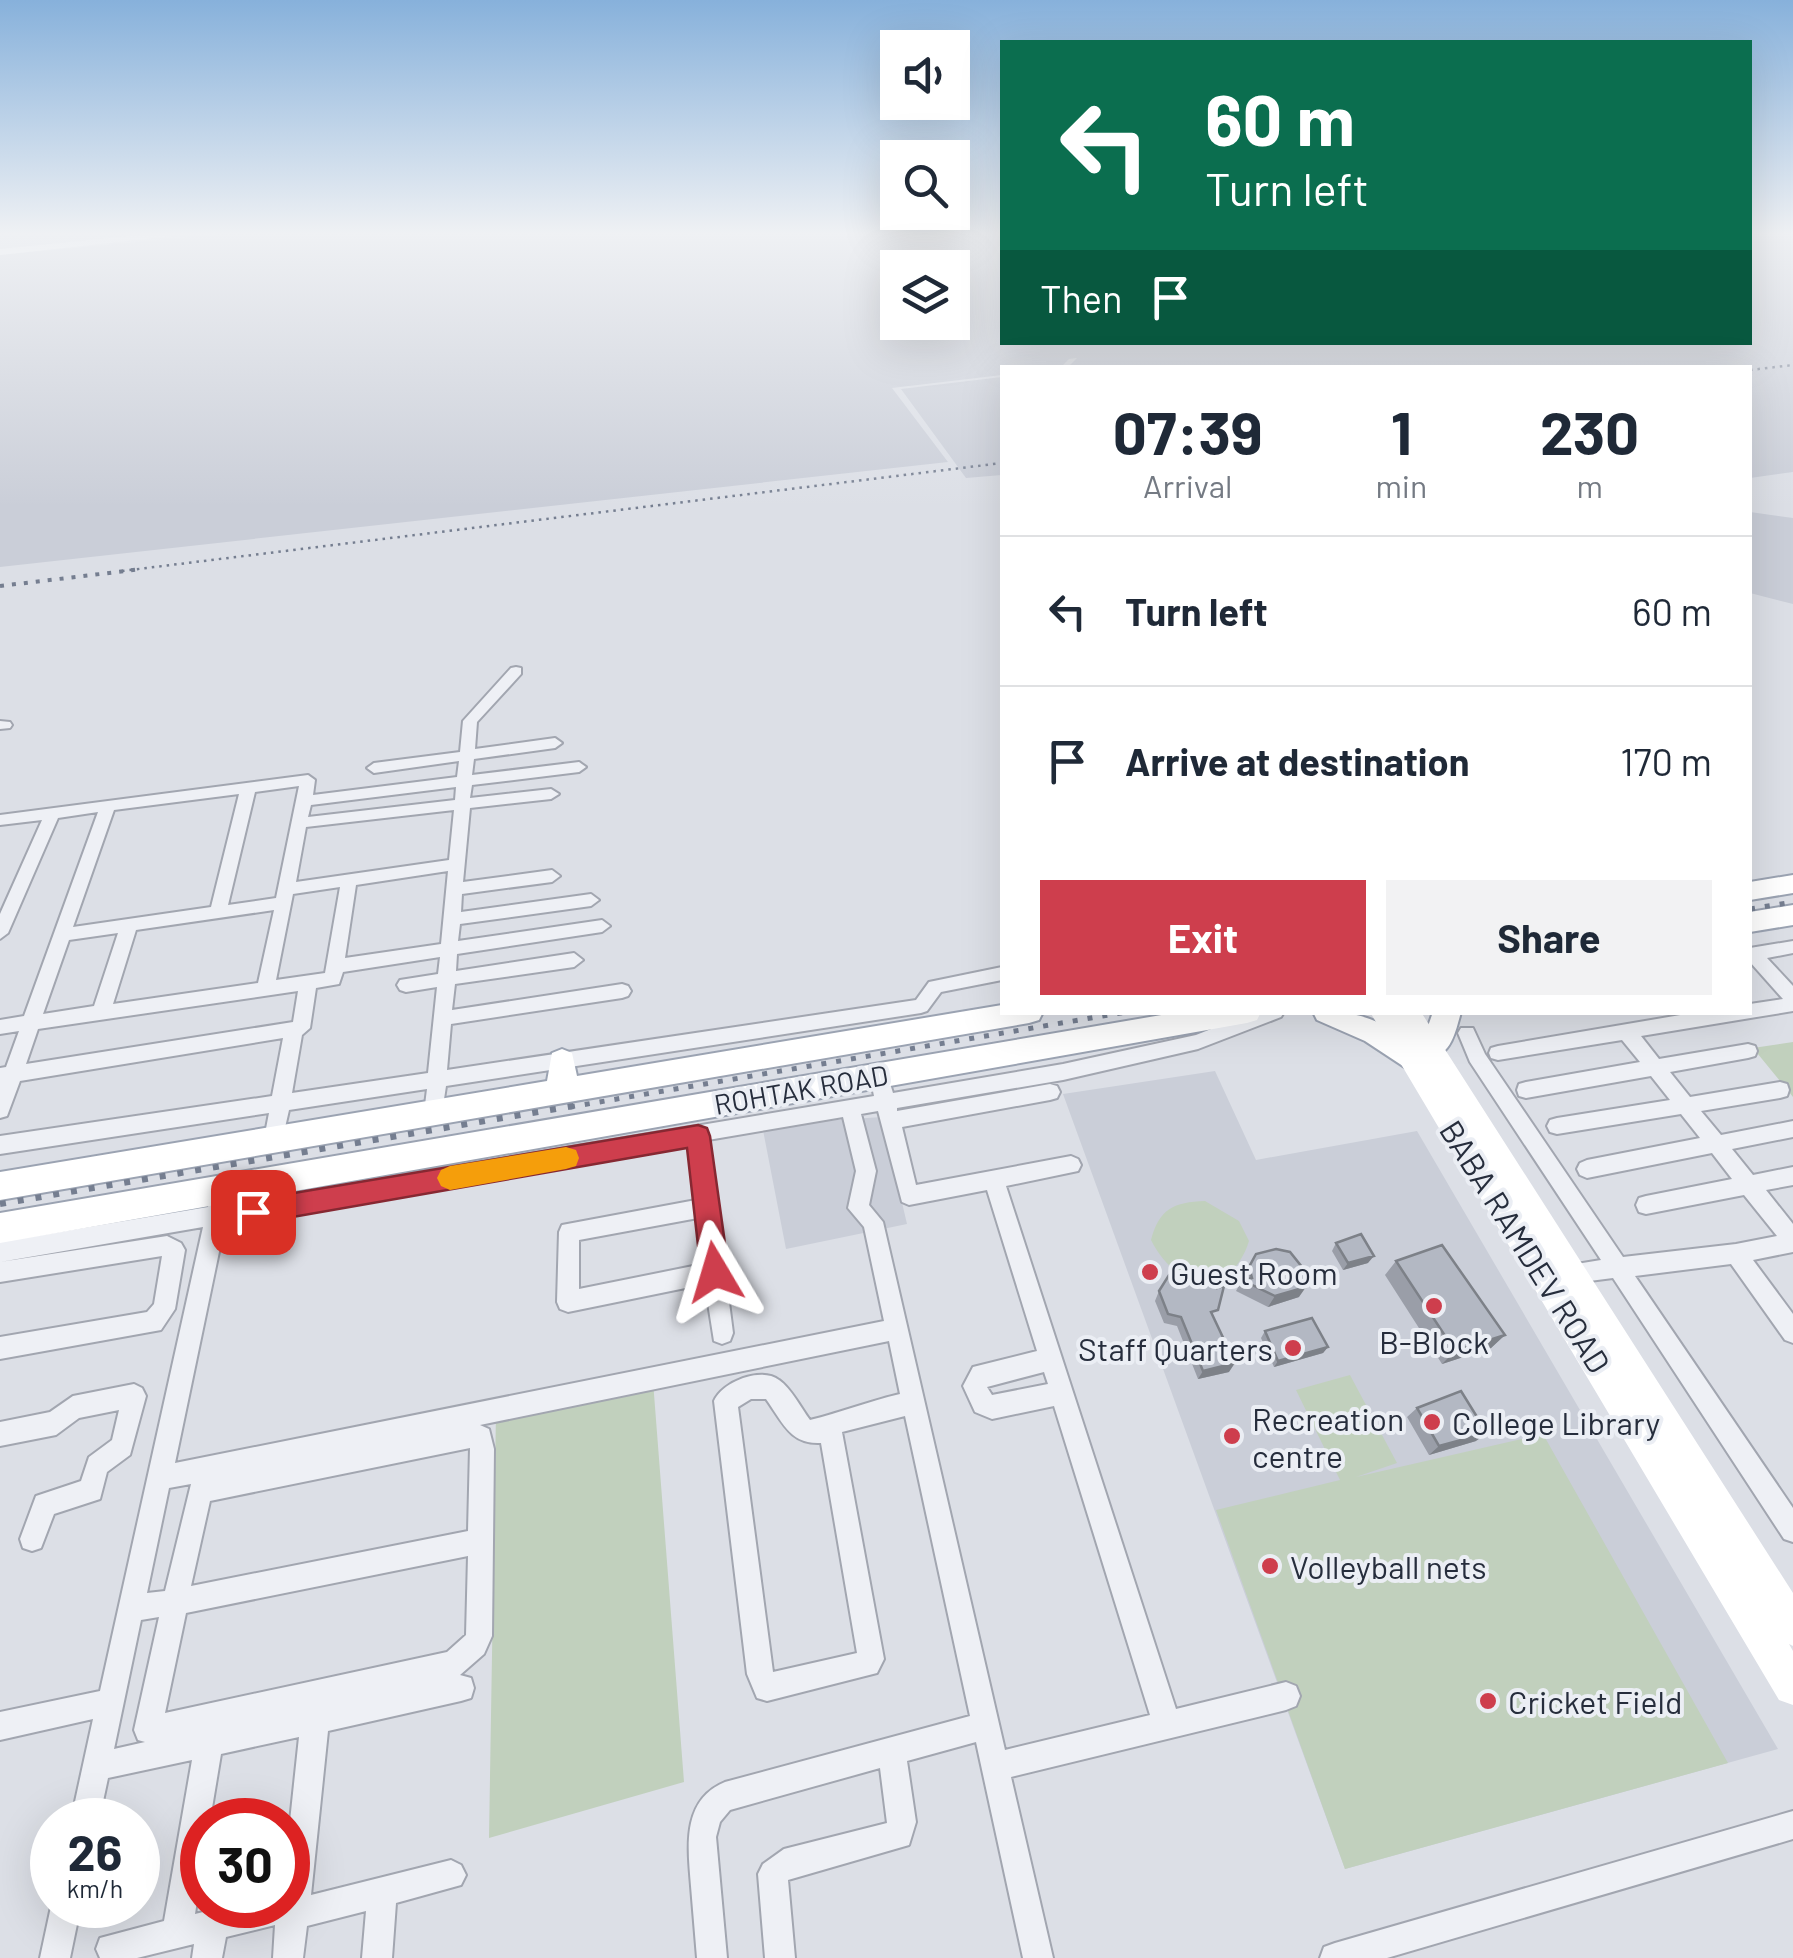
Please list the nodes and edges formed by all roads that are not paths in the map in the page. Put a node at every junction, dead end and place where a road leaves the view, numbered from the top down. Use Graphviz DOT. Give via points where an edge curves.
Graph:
graph roads {
  1 [pos="516,671"];
  2 [pos="556,743"];
  3 [pos="467,755"];
  4 [pos="579,767"];
  5 [pos="374,768"];
  6 [pos="464,779"];
  7 [pos="248,788"];
  8 [pos="551,794"];
  9 [pos="304,800"];
  10 [pos="462,804"];
  11 [pos="107,808"];
  12 [pos="52,814"];
  13 [pos="0,820"];
  14 [pos="299,823"];
  15 [pos="457,864"];
  16 [pos="552,876"];
  17 [pos="350,880"];
  18 [pos="1793,884"];
  19 [pos="454,889"];
  20 [pos="1752,891"];
  21 [pos="284,896"];
  22 [pos="591,900"];
  23 [pos="218,913"];
  24 [pos="1793,915"];
  25 [pos="452,919"];
  26 [pos="1752,922"];
  27 [pos="129,926"];
  28 [pos="602,926"];
  29 [pos="0,933"];
  30 [pos="62,935"];
  31 [pos="1793,947"];
  32 [pos="449,948"];
  33 [pos="1752,954"];
  34 [pos="1752,955"];
  35 [pos="574,960"];
  36 [pos="338,966"];
  37 [pos="1000,974"];
  38 [pos="447,978"];
  39 [pos="308,983"];
  40 [pos="406,985"];
  41 [pos="266,989"];
  42 [pos="622,990"];
  43 [pos="1793,1000"];
  44 [pos="1752,1011"];
  45 [pos="102,1012"];
  46 [pos="1000,1014"];
  47 [pos="1235,1015"];
  48 [pos="1267,1015"];
  49 [pos="1334,1015"];
  50 [pos="1386,1015"];
  51 [pos="1407,1015"];
  52 [pos="1729,1015"];
  53 [pos="444,1018"];
  54 [pos="924,1018"];
  55 [pos="32,1022"];
  56 [pos="1457,1023"];
  57 [pos="0,1027"];
  58 [pos="294,1029"];
  59 [pos="1627,1032"];
  60 [pos="1748,1051"];
  61 [pos="1419,1053"];
  62 [pos="1498,1053"];
  63 [pos="1658,1070"];
  64 [pos="7,1075"];
  65 [pos="562,1075"];
  66 [pos="437,1081"];
  67 [pos="1526,1090"];
  68 [pos="1780,1090"];
  69 [pos="1050,1092"];
  70 [pos="885,1100"];
  71 [pos="281,1104"];
  72 [pos="1686,1106"];
  73 [pos="0,1110"];
  74 [pos="850,1110"];
  75 [pos="434,1112"];
  76 [pos="1557,1126"];
  77 [pos="1793,1129"];
  78 [pos="698,1136"];
  79 [pos="274,1140"];
  80 [pos="1716,1144"];
  81 [pos="0,1145"];
  82 [pos="1071,1165"];
  83 [pos="1587,1169"];
  84 [pos="1793,1176"];
  85 [pos="994,1178"];
  86 [pos="1748,1184"];
  87 [pos="0,1186"];
  88 [pos="219,1204"];
  89 [pos="1646,1205"];
  90 [pos="708,1207"];
  91 [pos="0,1228"];
  92 [pos="1793,1241"];
  93 [pos="0,1252"];
  94 [pos="1736,1254"];
  95 [pos="1618,1268"];
  96 [pos="0,1272"];
  97 [pos="715,1272"];
  98 [pos="1559,1275"];
  99 [pos="897,1330"];
  100 [pos="1793,1332"];
  101 [pos="722,1334"];
  102 [pos="0,1348"];
  103 [pos="1051,1359"];
  104 [pos="728,1365"];
  105 [pos="1062,1392"];
  106 [pos="734,1393"];
  107 [pos="912,1402"];
  108 [pos="830,1424"];
  109 [pos="0,1434"];
  110 [pos="159,1478"];
  111 [pos="1793,1530"];
  112 [pos="32,1538"];
  113 [pos="480,1542"];
  114 [pos="176,1602"];
  115 [pos="130,1609"];
  116 [pos="1793,1627"];
  117 [pos="1793,1686"];
  118 [pos="461,1688"];
  119 [pos="1286,1696"];
  120 [pos="110,1702"];
  121 [pos="316,1720"];
  122 [pos="1167,1725"];
  123 [pos="0,1726"];
  124 [pos="985,1726"];
  125 [pos="209,1742"];
  126 [pos="892,1751"];
  127 [pos="96,1767"];
  128 [pos="995,1767"];
  129 [pos="90,1798"];
  130 [pos="1793,1825"];
  131 [pos="450,1875"];
  132 [pos="382,1892"];
  133 [pos="310,1910"];
  134 [pos="61,1928"];
  135 [pos="257,1928"];
  136 [pos="292,1928"];
  137 [pos="177,1932"];
  138 [pos="209,1946"];
  139 [pos="113,1953"];
  140 [pos="55,1958"];
  141 [pos="288,1958"];
  142 [pos="377,1958"];
  143 [pos="712,1958"];
  144 [pos="780,1958"];
  145 [pos="1038,1958"];
  146 [pos="1335,1958"];
  1 -- 3 [label="street" via="470,721"];
  2 -- 3 [label="street"];
  3 -- 5 [label="street"];
  3 -- 6 [label="street"];
  4 -- 6 [label="street"];
  6 -- 9 [label="street"];
  6 -- 10 [label="street"];
  7 -- 9 [label="street" via="308,780"];
  7 -- 11 [label="street"];
  7 -- 23 [label="street"];
  8 -- 10 [label="street"];
  9 -- 14 [label="street"];
  10 -- 14 [label="street"];
  10 -- 15 [label="street"];
  11 -- 12 [label="street"];
  11 -- 30 [label="street"];
  12 -- 13 [label="street"];
  12 -- 29 [label="street"];
  14 -- 21 [label="street"];
  15 -- 17 [label="street"];
  15 -- 19 [label="street"];
  16 -- 19 [label="street"];
  17 -- 21 [label="street"];
  17 -- 36 [label="street"];
  18 -- 20 [label="main road"];
  19 -- 25 [label="street"];
  21 -- 23 [label="street"];
  21 -- 41 [label="street"];
  22 -- 25 [label="street"];
  23 -- 27 [label="street"];
  24 -- 26 [label="main road"];
  25 -- 32 [label="street"];
  27 -- 30 [label="street"];
  27 -- 45 [label="street"];
  28 -- 32 [label="street"];
  30 -- 55 [label="street"];
  31 -- 33 [label="street"];
  32 -- 36 [label="street"];
  32 -- 38 [label="street"];
  34 -- 43 [label="street"];
  35 -- 38 [label="street"];
  36 -- 39 [label="street" via="333,979"];
  37 -- 54 [label="street" via="935,987"];
  38 -- 40 [label="street"];
  38 -- 53 [label="street"];
  39 -- 41 [label="street"];
  39 -- 58 [label="street" via="303,1026"];
  41 -- 45 [label="street"];
  42 -- 53 [label="street"];
  43 -- 44 [label="street"];
  45 -- 55 [label="street"];
  46 -- 54 [label="main road, ROHTAK ROAD"];
  47 -- 70 [label="main road, ROHTAK ROAD"];
  48 -- 70 [label="street" via="1198,1042"];
  49 -- 61 [label="main road"];
  50 -- 61 [label="street, BABA RAMDEV ROAD"];
  51 -- 61 [label="street"];
  52 -- 59 [label="street"];
  53 -- 66 [label="street"];
  54 -- 65 [label="main road, ROHTAK ROAD"];
  55 -- 57 [label="street"];
  55 -- 64 [label="street"];
  56 -- 61 [label="main road"];
  56 -- 95 [label="street"];
  58 -- 64 [label="street"];
  58 -- 71 [label="street"];
  59 -- 62 [label="street"];
  59 -- 63 [label="street"];
  60 -- 63 [label="street"];
  61 -- 98 [label="street, BABA RAMDEV ROAD"];
  63 -- 67 [label="street"];
  63 -- 72 [label="street"];
  64 -- 73 [label="street"];
  65 -- 66 [label="street"];
  65 -- 75 [label="main road, ROHTAK ROAD"];
  66 -- 71 [label="street"];
  66 -- 75 [label="street"];
  68 -- 72 [label="street"];
  69 -- 70 [label="street"];
  70 -- 74 [label="street"];
  70 -- 85 [label="street" via="909,1196"];
  70 -- 88 [label="main road, ROHTAK ROAD"];
  71 -- 79 [label="street"];
  71 -- 81 [label="street"];
  72 -- 76 [label="street"];
  72 -- 80 [label="street"];
  74 -- 78 [label="street"];
  74 -- 99 [label="street" via="866,1170 858,1208 872,1222"];
  75 -- 79 [label="main road, ROHTAK ROAD"];
  77 -- 80 [label="street"];
  78 -- 88 [label="street"];
  78 -- 90 [label="street"];
  79 -- 87 [label="main road, ROHTAK ROAD"];
  80 -- 83 [label="street"];
  80 -- 86 [label="street"];
  82 -- 85 [label="street"];
  84 -- 86 [label="street"];
  85 -- 103 [label="street"];
  86 -- 89 [label="street"];
  86 -- 92 [label="street"];
  88 -- 91 [label="main road, ROHTAK ROAD"];
  88 -- 93 [label="street"];
  88 -- 110 [label="street"];
  90 -- 97 [label="street"];
  90 -- 97 [label="street" via="569,1232 568,1302"];
  92 -- 94 [label="street"];
  94 -- 95 [label="street"];
  94 -- 100 [label="street"];
  95 -- 98 [label="street"];
  95 -- 111 [label="street"];
  96 -- 102 [label="street" via="174,1250 164,1310 153,1322"];
  97 -- 101 [label="street"];
  98 -- 116 [label="street"];
  98 -- 117 [label="street, BABA RAMDEV ROAD"];
  99 -- 104 [label="street"];
  99 -- 107 [label="street"];
  103 -- 105 [label="street"];
  103 -- 105 [label="street" via="982,1376 974,1386 992,1407"];
  104 -- 106 [label="street"];
  104 -- 110 [label="street"];
  105 -- 122 [label="street"];
  106 -- 108 [label="street" via="772,1388 804,1431"];
  106 -- 108 [label="street" via="726,1401 766,1688 870,1659"];
  107 -- 108 [label="street"];
  107 -- 124 [label="street"];
  109 -- 112 [label="street" via="56,1424 73,1408 134,1396 122,1447 96,1466 91,1490 45,1505"];
  110 -- 115 [label="street"];
  113 -- 114 [label="street"];
  113 -- 114 [label="street" via="482,1449 476,1434 200,1490"];
  113 -- 114 [label="street" via="479,1636 454,1664 148,1730"];
  114 -- 115 [label="street"];
  115 -- 120 [label="street"];
  118 -- 121 [label="street"];
  119 -- 122 [label="street"];
  120 -- 123 [label="street"];
  120 -- 127 [label="street"];
  121 -- 125 [label="street"];
  121 -- 137 [label="street" via="295,1904"];
  122 -- 128 [label="street"];
  124 -- 126 [label="street"];
  124 -- 128 [label="street"];
  125 -- 127 [label="street"];
  125 -- 137 [label="street"];
  126 -- 143 [label="street" via="712,1805 702,1837"];
  126 -- 144 [label="street" via="899,1835 784,1864 773,1874"];
  127 -- 129 [label="street"];
  128 -- 145 [label="street"];
  130 -- 146 [label="street"];
  131 -- 132 [label="street"];
  132 -- 133 [label="street"];
  132 -- 142 [label="street"];
  134 -- 140 [label="street"];
  135 -- 138 [label="street"];
  136 -- 141 [label="street"];
  137 -- 139 [label="street"];
  138 -- 139 [label="street"];
}
